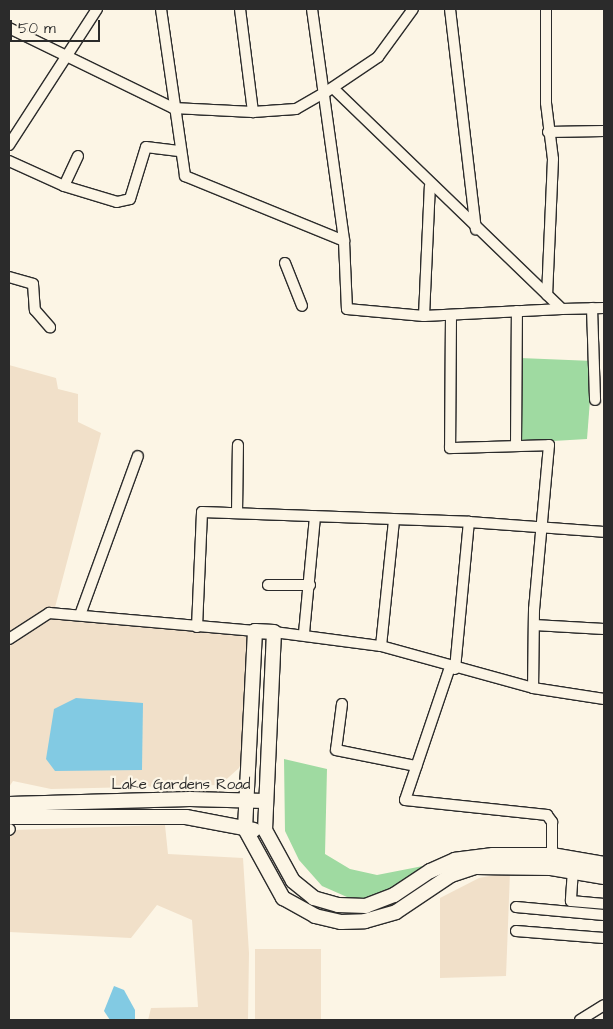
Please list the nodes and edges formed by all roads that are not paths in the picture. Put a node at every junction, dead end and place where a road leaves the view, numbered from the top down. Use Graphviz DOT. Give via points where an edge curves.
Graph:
graph roads {
  1 [pos="97,9"];
  2 [pos="161,9"];
  3 [pos="240,9"];
  4 [pos="312,9"];
  5 [pos="413,9"];
  6 [pos="450,9"];
  7 [pos="546,9"];
  8 [pos="9,28"];
  9 [pos="68,56"];
  10 [pos="330,90"];
  11 [pos="173,108"];
  12 [pos="253,112"];
  13 [pos="604,131"];
  14 [pos="548,132"];
  15 [pos="9,145"];
  16 [pos="181,151"];
  17 [pos="78,156"];
  18 [pos="9,161"];
  19 [pos="64,186"];
  20 [pos="430,186"];
  21 [pos="476,229"];
  22 [pos="344,241"];
  23 [pos="285,263"];
  24 [pos="9,277"];
  25 [pos="547,295"];
  26 [pos="302,306"];
  27 [pos="592,308"];
  28 [pos="604,308"];
  29 [pos="562,309"];
  30 [pos="518,311"];
  31 [pos="451,315"];
  32 [pos="424,316"];
  33 [pos="50,327"];
  34 [pos="596,400"];
  35 [pos="238,445"];
  36 [pos="516,446"];
  37 [pos="138,456"];
  38 [pos="237,513"];
  39 [pos="315,517"];
  40 [pos="394,521"];
  41 [pos="469,522"];
  42 [pos="544,526"];
  43 [pos="604,532"];
  44 [pos="268,585"];
  45 [pos="310,585"];
  46 [pos="80,615"];
  47 [pos="534,625"];
  48 [pos="198,627"];
  49 [pos="604,629"];
  50 [pos="255,631"];
  51 [pos="274,632"];
  52 [pos="304,633"];
  53 [pos="9,639"];
  54 [pos="381,646"];
  55 [pos="452,668"];
  56 [pos="533,688"];
  57 [pos="604,699"];
  58 [pos="342,704"];
  59 [pos="416,766"];
  60 [pos="245,801"];
  61 [pos="265,801"];
  62 [pos="9,804"];
  63 [pos="9,825"];
  64 [pos="245,829"];
  65 [pos="265,830"];
  66 [pos="552,856"];
  67 [pos="604,864"];
  68 [pos="573,870"];
  69 [pos="604,877"];
  70 [pos="604,904"];
  71 [pos="516,907"];
  72 [pos="604,915"];
  73 [pos="516,931"];
  74 [pos="604,938"];
  75 [pos="604,1006"];
  76 [pos="580,1020"];
  1 -- 9 [label="street"];
  2 -- 11 [label="street"];
  3 -- 12 [label="street"];
  4 -- 10 [label="street"];
  5 -- 10 [label="street" via="378,57"];
  6 -- 21 [label="street"];
  7 -- 14 [label="street"];
  8 -- 9 [label="street"];
  9 -- 11 [label="street"];
  9 -- 15 [label="street"];
  10 -- 12 [label="street" via="296,108"];
  10 -- 20 [label="street"];
  10 -- 22 [label="street"];
  11 -- 12 [label="street"];
  11 -- 16 [label="street"];
  13 -- 14 [label="street"];
  14 -- 25 [label="street" via="553,159"];
  16 -- 19 [label="street" via="146,147 130,199 117,202"];
  16 -- 22 [label="street" via="185,176"];
  17 -- 19 [label="street"];
  18 -- 19 [label="street"];
  20 -- 21 [label="street"];
  20 -- 32 [label="street"];
  21 -- 25 [label="street"];
  22 -- 32 [label="street" via="347,309"];
  23 -- 26 [label="street"];
  24 -- 33 [label="street" via="33,284 35,310"];
  25 -- 29 [label="street"];
  27 -- 28 [label="street"];
  27 -- 29 [label="street"];
  27 -- 34 [label="street"];
  29 -- 30 [label="street"];
  30 -- 31 [label="street"];
  30 -- 36 [label="street"];
  31 -- 32 [label="street"];
  31 -- 36 [label="street" via="450,448"];
  35 -- 38 [label="street"];
  36 -- 42 [label="street" via="550,445"];
  37 -- 46 [label="street"];
  38 -- 39 [label="street"];
  38 -- 48 [label="street" via="202,512"];
  39 -- 40 [label="street"];
  39 -- 45 [label="street"];
  40 -- 41 [label="street"];
  40 -- 54 [label="street"];
  41 -- 42 [label="street"];
  41 -- 55 [label="street"];
  42 -- 43 [label="street"];
  42 -- 47 [label="street"];
  44 -- 45 [label="street"];
  45 -- 52 [label="street"];
  46 -- 48 [label="street"];
  46 -- 53 [label="street" via="49,613"];
  47 -- 49 [label="street"];
  47 -- 56 [label="street"];
  48 -- 50 [label="street"];
  50 -- 51 [label="main road"];
  50 -- 60 [label="main road"];
  51 -- 52 [label="street"];
  51 -- 61 [label="main road"];
  52 -- 54 [label="street"];
  54 -- 55 [label="street"];
  55 -- 56 [label="street"];
  55 -- 59 [label="street"];
  56 -- 57 [label="street"];
  58 -- 59 [label="street" via="336,750"];
  59 -- 66 [label="street" via="405,800 546,815 552,822"];
  60 -- 61 [label="main road, Lake Gardens Road"];
  60 -- 62 [label="main road, Lake Gardens Road"];
  60 -- 64 [label="main road"];
  61 -- 65 [label="main road, Lake Gardens Road"];
  63 -- 64 [label="main road, Lake Gardens Road" via="186,817"];
  64 -- 65 [label="main road, Lake Gardens Road"];
  64 -- 68 [label="main road" via="283,898 315,916 341,922 383,918 452,875 476,867"];
  65 -- 66 [label="main road, Lake Gardens Road" via="293,881 314,898 338,905 373,903 455,860 493,855"];
  66 -- 67 [label="main road, Lake Gardens Road"];
  68 -- 69 [label="main road"];
  68 -- 70 [label="street" via="569,899"];
  71 -- 72 [label="street"];
  73 -- 74 [label="street"];
  75 -- 76 [label="street"];
}
